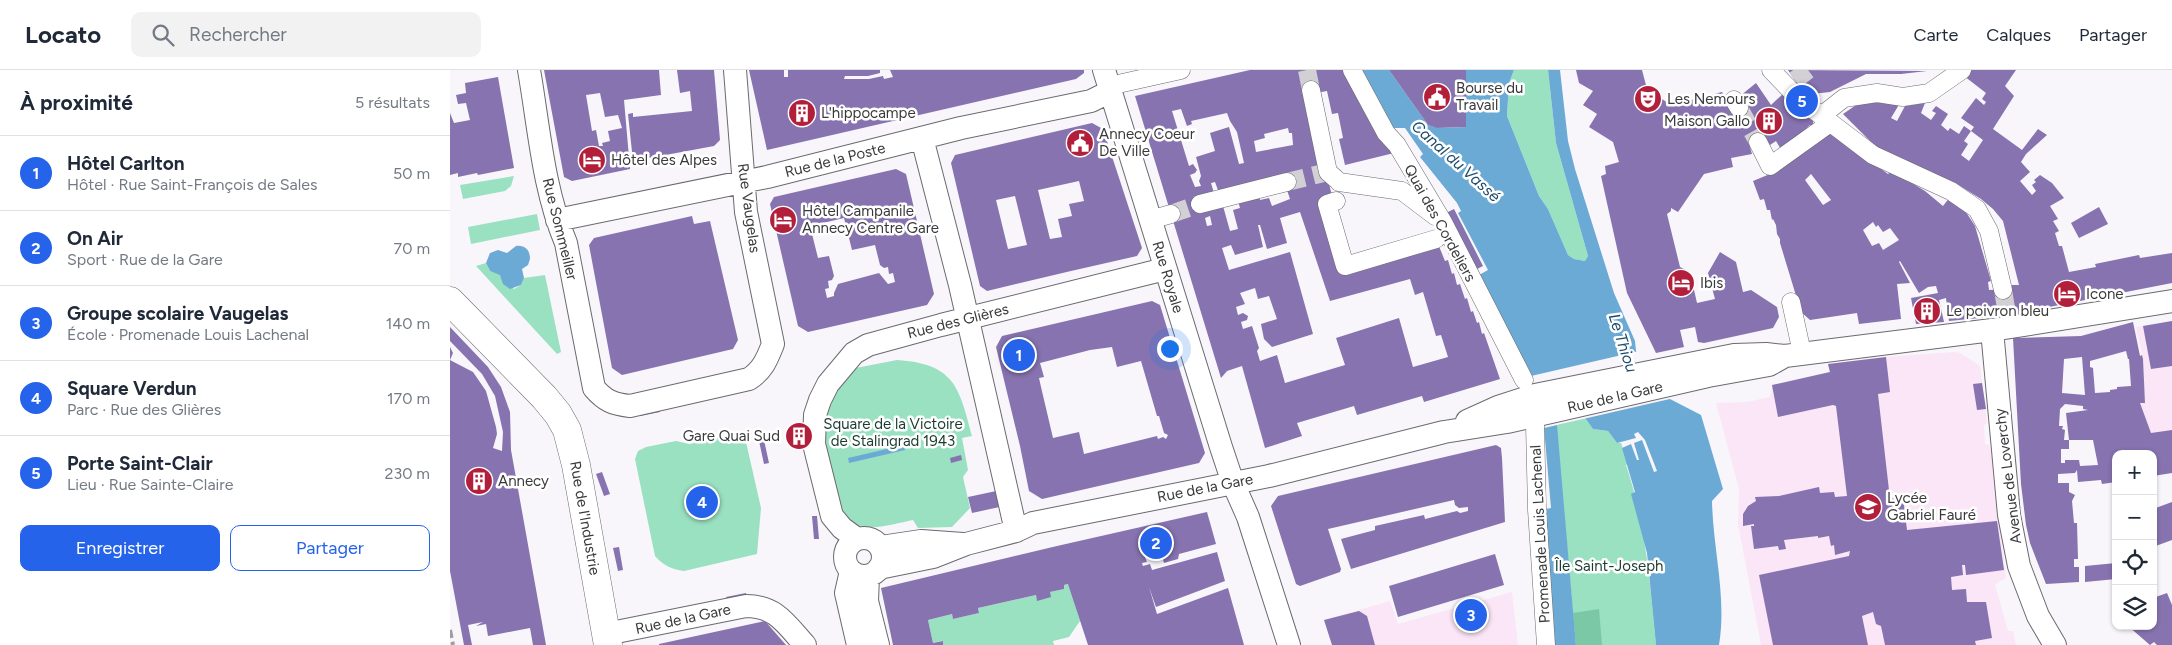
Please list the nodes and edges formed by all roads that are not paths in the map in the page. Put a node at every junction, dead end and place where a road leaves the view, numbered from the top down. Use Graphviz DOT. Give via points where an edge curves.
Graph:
graph roads {
  1 [pos="529,70"];
  2 [pos="735,70"];
  3 [pos="1181,70"];
  4 [pos="1352,70"];
  5 [pos="1771,70"];
  6 [pos="1962,70"];
  7 [pos="1108,82"];
  8 [pos="1311,90"];
  9 [pos="1826,120"];
  10 [pos="922,138"];
  11 [pos="1758,142"];
  12 [pos="1403,157"];
  13 [pos="744,182"];
  14 [pos="1287,182"];
  15 [pos="1402,191"];
  16 [pos="1336,201"];
  17 [pos="1200,204"];
  18 [pos="556,220"];
  19 [pos="1443,222"];
  20 [pos="1436,239"];
  21 [pos="1165,269"];
  22 [pos="2003,290"];
  23 [pos="450,301"];
  24 [pos="1791,302"];
  25 [pos="2172,302"];
  26 [pos="966,318"];
  27 [pos="2003,324"];
  28 [pos="1793,354"];
  29 [pos="594,388"];
  30 [pos="1534,403"];
  31 [pos="1233,482"];
  32 [pos="1016,531"];
  33 [pos="857,539"];
  34 [pos="870,566"];
  35 [pos="607,640"];
  36 [pos="805,645"];
  37 [pos="858,645"];
  38 [pos="878,645"];
  39 [pos="1289,645"];
  40 [pos="1546,645"];
  41 [pos="2055,645"];
  1 -- 18 [label="street, Rue Sommeiller"];
  2 -- 13 [label="street, Rue Vaugelas"];
  3 -- 7 [label="street"];
  4 -- 12 [label="street, Quai des Cordeliers" via="1386,133"];
  5 -- 9 [label="street"];
  6 -- 9 [label="street" via="1929,93 1902,97 1877,93 1844,98"];
  7 -- 10 [label="street, Rue de la Poste" via="1091,101"];
  7 -- 21 [label="street, Rue Royale" via="1160,217"];
  8 -- 15 [label="street" via="1334,178"];
  9 -- 11 [label="street" via="1770,166"];
  9 -- 22 [label="street" via="1873,155 1951,191 1977,208 1989,231"];
  10 -- 13 [label="street, Rue de la Poste"];
  10 -- 26 [label="street"];
  12 -- 15 [label="street"];
  12 -- 19 [label="street, Quai des Cordeliers"];
  13 -- 18 [label="street, Rue de la Poste"];
  13 -- 29 [label="street, Rue Vaugelas" via="746,212 773,344 765,364 748,379 630,406 603,399"];
  14 -- 17 [label="street"];
  15 -- 19 [label="street"];
  16 -- 20 [label="street" via="1327,204 1345,266"];
  18 -- 29 [label="street, Rue Sommeiller" via="566,243"];
  19 -- 30 [label="street, Quai des Cordeliers"];
  21 -- 26 [label="street, Rue des Glières"];
  21 -- 31 [label="street, Rue Royale"];
  23 -- 35 [label="street, Rue de l'Industrie" via="544,397 567,430"];
  24 -- 28 [label="street"];
  25 -- 27 [label="street, Rue de la Gare"];
  26 -- 32 [label="street"];
  26 -- 33 [label="street, Rue des Glières" via="868,345 854,353 828,384 820,400 815,415 814,444 832,516"];
  27 -- 28 [label="street, Rue de la Gare"];
  27 -- 41 [label="street, Avenue de Loverchy" via="2008,506 2020,566 2036,610"];
  28 -- 30 [label="street, Rue de la Gare" via="1769,365 1668,376"];
  30 -- 31 [label="street, Rue de la Gare" via="1444,432"];
  30 -- 40 [label="street, Promenade Louis Lachenal"];
  31 -- 32 [label="street, Rue de la Gare" via="1033,523"];
  31 -- 39 [label="street, Rue Royale" via="1248,517"];
  32 -- 34 [label="street, Rue de la Gare" via="926,559"];
  33 -- 34 [label="street" via="870,539"];
  33 -- 34 [label="street" via="844,553 845,562"];
  34 -- 37 [label="street" via="846,587"];
  34 -- 38 [label="street" via="867,601"];
  35 -- 36 [label="street, Rue de la Gare" via="746,606 759,606 777,614"];
}
